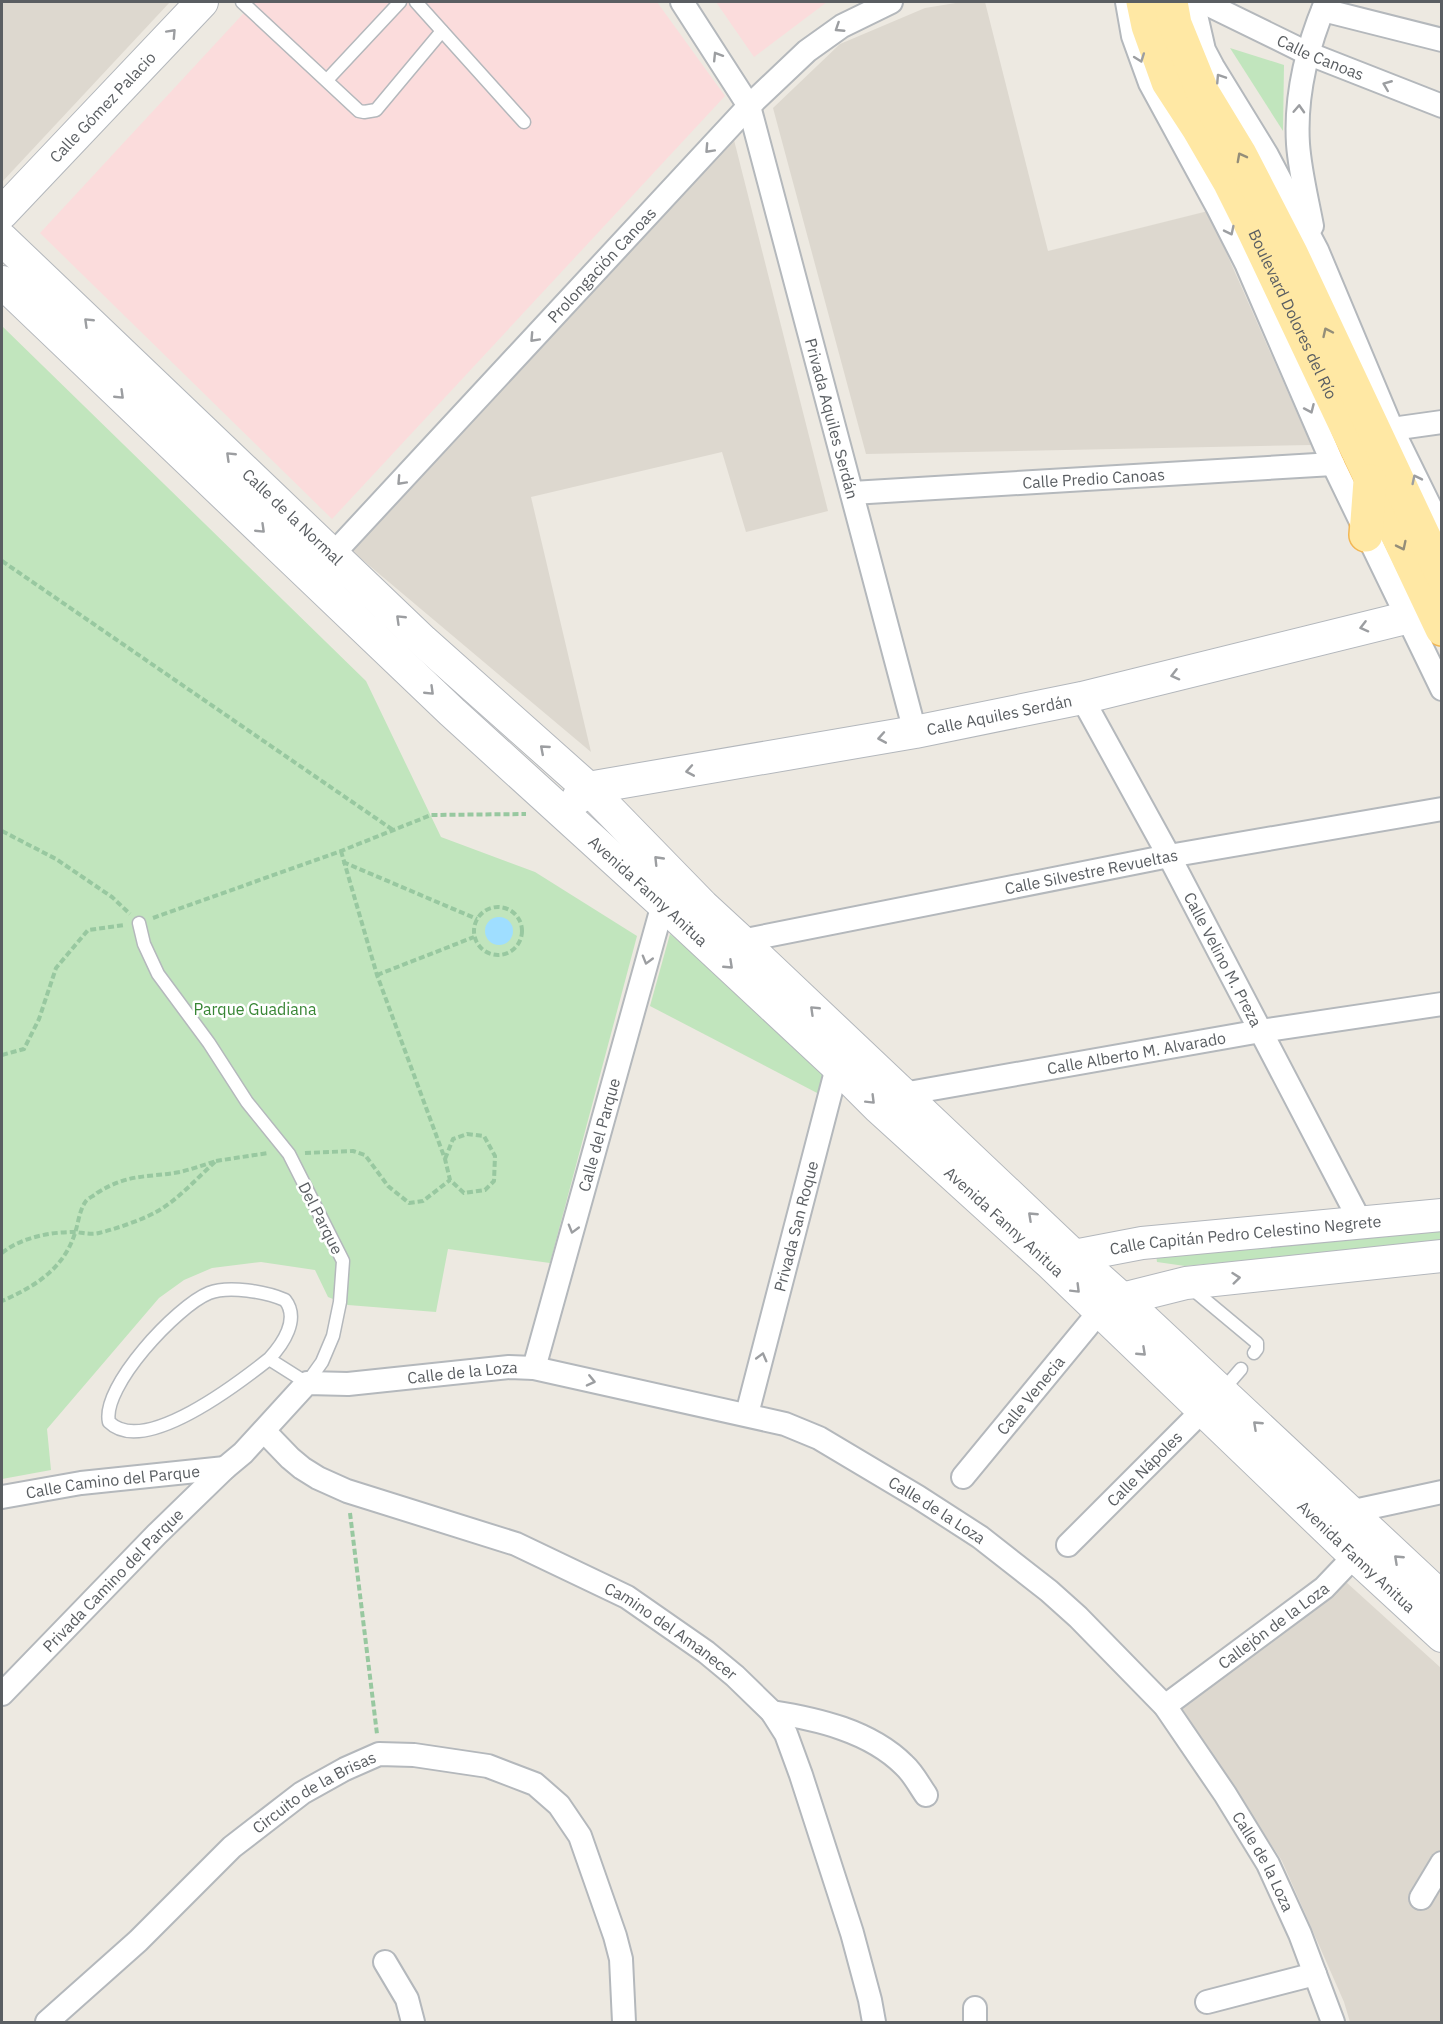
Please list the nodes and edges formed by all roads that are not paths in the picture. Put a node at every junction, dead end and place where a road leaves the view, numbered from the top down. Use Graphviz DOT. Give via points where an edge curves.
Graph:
graph roads {
  1 [pos="202,2"];
  2 [pos="242,2"];
  3 [pos="400,2"];
  4 [pos="416,2"];
  5 [pos="682,2"];
  6 [pos="891,2"];
  7 [pos="1127,2"];
  8 [pos="1143,2"];
  9 [pos="1171,2"];
  10 [pos="1192,2"];
  11 [pos="1203,2"];
  12 [pos="1324,6"];
  13 [pos="442,31"];
  14 [pos="1442,40"];
  15 [pos="1307,53"];
  16 [pos="327,80"];
  17 [pos="1168,82"];
  18 [pos="749,106"];
  19 [pos="1442,106"];
  20 [pos="524,122"];
  21 [pos="1181,139"];
  22 [pos="2,213"];
  23 [pos="2,239"];
  24 [pos="1317,250"];
  25 [pos="2,282"];
  26 [pos="1442,422"];
  27 [pos="1392,429"];
  28 [pos="1333,464"];
  29 [pos="1370,479"];
  30 [pos="852,494"];
  31 [pos="1442,531"];
  32 [pos="1366,535"];
  33 [pos="333,554"];
  34 [pos="1442,575"];
  35 [pos="312,578"];
  36 [pos="1431,617"];
  37 [pos="1442,689"];
  38 [pos="1082,698"];
  39 [pos="915,732"];
  40 [pos="588,788"];
  41 [pos="1442,809"];
  42 [pos="562,813"];
  43 [pos="1169,856"];
  44 [pos="663,904"];
  45 [pos="703,906"];
  46 [pos="139,923"];
  47 [pos="741,941"];
  48 [pos="1442,1004"];
  49 [pos="1261,1031"];
  50 [pos="841,1052"];
  51 [pos="903,1094"];
  52 [pos="1442,1215"];
  53 [pos="1361,1223"];
  54 [pos="1139,1247"];
  55 [pos="1442,1256"];
  56 [pos="1063,1260"];
  57 [pos="1186,1283"];
  58 [pos="1111,1300"];
  59 [pos="1254,1353"];
  60 [pos="269,1359"];
  61 [pos="534,1368"];
  62 [pos="307,1383"];
  63 [pos="1222,1390"];
  64 [pos="747,1414"];
  65 [pos="264,1431"];
  66 [pos="225,1468"];
  67 [pos="963,1477"];
  68 [pos="1442,1492"];
  69 [pos="2,1497"];
  70 [pos="1348,1512"];
  71 [pos="1318,1519"];
  72 [pos="1068,1545"];
  73 [pos="1364,1546"];
  74 [pos="1442,1598"];
  75 [pos="1442,1636"];
  76 [pos="2,1694"];
  77 [pos="1165,1706"];
  78 [pos="772,1712"];
  79 [pos="926,1795"];
  80 [pos="1442,1863"];
  81 [pos="1421,1898"];
  82 [pos="385,1962"];
  83 [pos="1315,1974"];
  84 [pos="1207,2002"];
  85 [pos="47,2022"];
  86 [pos="413,2022"];
  87 [pos="624,2022"];
  88 [pos="874,2022"];
  89 [pos="1333,2022"];
  22 -- 1 [label="main road, Calle Gómez Palacio, one-way"];
  2 -- 16 [label="lane"];
  3 -- 16 [label="lane"];
  4 -- 13 [label="lane"];
  18 -- 5 [label="street, one-way"];
  6 -- 18 [label="street, Prolongación Canoas, one-way" via="842,26 807,51"];
  7 -- 21 [label="street, one-way" via="1139,57"];
  8 -- 17 [label="main road, Boulevard Dolores del Río" via="1156,54"];
  34 -- 9 [label="main road, Boulevard Dolores del Río, one-way" via="1291,253 1240,154 1203,93 1175,24"];
  24 -- 10 [label="street, one-way" via="1267,155 1204,50"];
  11 -- 15 [label="street, Calle Canoas"];
  12 -- 14 [label="street"];
  12 -- 15 [label="street"];
  13 -- 16 [label="lane" via="376,110 359,111"];
  13 -- 20 [label="lane"];
  19 -- 15 [label="street, Calle Canoas, one-way"];
  24 -- 15 [label="street, one-way" via="1298,144 1298,110"];
  17 -- 21 [label="main road"];
  17 -- 29 [label="main road, Boulevard Dolores del Río" via="1230,183"];
  18 -- 30 [label="street, Privada Aquiles Serdán"];
  18 -- 33 [label="street, Prolongación Canoas, one-way"];
  21 -- 28 [label="street, one-way" via="1246,263"];
  33 -- 23 [label="main road, Calle de la Normal, one-way"];
  24 -- 27 [label="street"];
  25 -- 35 [label="main road, Calle de la Normal, one-way"];
  26 -- 27 [label="street"];
  31 -- 27 [label="street, one-way"];
  28 -- 30 [label="street, Calle Predio Canoas"];
  28 -- 32 [label="street"];
  29 -- 32 [label="main road"];
  29 -- 36 [label="main road, Boulevard Dolores del Río, one-way"];
  30 -- 39 [label="street, Privada Aquiles Serdán"];
  32 -- 36 [label="street"];
  33 -- 35 [label="street, Prolongación Canoas"];
  40 -- 33 [label="main road, Calle de la Normal, one-way" via="423,641"];
  35 -- 42 [label="main road, Calle de la Normal, one-way"];
  36 -- 37 [label="street"];
  36 -- 38 [label="main road, Calle Aquiles Serdán, one-way"];
  38 -- 39 [label="main road, Calle Aquiles Serdán"];
  38 -- 43 [label="street, Calle Velino M. Preza"];
  39 -- 40 [label="main road, Calle Aquiles Serdán, one-way"];
  40 -- 42 [label="main road"];
  45 -- 40 [label="main road, Avenida Fanny Anitua, one-way"];
  41 -- 43 [label="street, Calle Silvestre Revueltas"];
  42 -- 44 [label="main road, Avenida Fanny Anitua"];
  43 -- 47 [label="street, Calle Silvestre Revueltas"];
  43 -- 49 [label="street, Calle Velino M. Preza"];
  44 -- 45 [label="main road" via="684,899"];
  44 -- 50 [label="main road, Avenida Fanny Anitua, one-way"];
  44 -- 61 [label="street, Calle del Parque, one-way"];
  45 -- 47 [label="main road, Avenida Fanny Anitua"];
  46 -- 62 [label="lane, Del Parque" via="158,974 247,1102 289,1154 343,1261 333,1336"];
  50 -- 47 [label="main road, Avenida Fanny Anitua, one-way"];
  48 -- 49 [label="street, Calle Alberto M. Alvarado"];
  49 -- 51 [label="street, Calle Alberto M. Alvarado"];
  49 -- 53 [label="street, Calle Velino M. Preza"];
  50 -- 51 [label="main road, Avenida Fanny Anitua"];
  50 -- 56 [label="main road, Avenida Fanny Anitua, one-way" via="879,1108"];
  64 -- 50 [label="street, Privada San Roque, one-way"];
  56 -- 51 [label="main road, Avenida Fanny Anitua, one-way"];
  52 -- 53 [label="main road, Calle Capitán Pedro Celestino Negrete"];
  53 -- 54 [label="main road, Calle Capitán Pedro Celestino Negrete"];
  54 -- 56 [label="main road, Calle Capitán Pedro Celestino Negrete"];
  54 -- 57 [label="main road" via="1138,1260 1147,1269"];
  54 -- 58 [label="main road"];
  57 -- 55 [label="main road, one-way"];
  56 -- 58 [label="main road, Avenida Fanny Anitua"];
  57 -- 58 [label="main road"];
  57 -- 59 [label="lane" via="1257,1343"];
  58 -- 63 [label="main road, Avenida Fanny Anitua"];
  58 -- 67 [label="street, Calle Venecia"];
  60 -- 60 [label="lane" via="228,1391 152,1429 125,1431 109,1422 109,1406 128,1370 189,1304 210,1293 233,1289 285,1299 291,1313 287,1334"];
  60 -- 62 [label="lane"];
  61 -- 62 [label="street, Calle de la Loza" via="509,1367 348,1384"];
  61 -- 64 [label="street, Calle de la Loza, one-way"];
  62 -- 65 [label="street"];
  70 -- 63 [label="main road, Avenida Fanny Anitua, one-way"];
  63 -- 71 [label="main road, Avenida Fanny Anitua"];
  63 -- 72 [label="street, Calle Nápoles"];
  64 -- 77 [label="street, Calle de la Loza" via="819,1438 980,1537 1078,1617"];
  65 -- 66 [label="street"];
  65 -- 78 [label="street, Camino del Amanecer" via="302,1468 347,1491 516,1545 627,1597 706,1652"];
  66 -- 69 [label="street, Calle Camino del Parque" via="81,1483"];
  66 -- 76 [label="street, Privada Camino del Parque"];
  68 -- 70 [label="street"];
  70 -- 71 [label="street"];
  70 -- 73 [label="main road, Avenida Fanny Anitua"];
  71 -- 73 [label="main road, Avenida Fanny Anitua"];
  74 -- 73 [label="main road, Avenida Fanny Anitua, one-way"];
  73 -- 75 [label="main road, Avenida Fanny Anitua"];
  73 -- 77 [label="street, Callejón de la Loza" via="1324,1588"];
  77 -- 83 [label="street, Calle de la Loza" via="1263,1855"];
  78 -- 79 [label="street" via="819,1721 882,1748 906,1766"];
  78 -- 88 [label="street, Camino del Amanecer" via="786,1734 801,1775 852,1934"];
  80 -- 81 [label="street"];
  82 -- 86 [label="street" via="407,1999"];
  83 -- 84 [label="street"];
  83 -- 89 [label="street, Calle de la Loza"];
  85 -- 87 [label="street, Circuito de la Brisas" via="138,1941 232,1847 302,1793 379,1754 488,1766 535,1784 560,1805 580,1836 615,1936 621,1959"];
}
